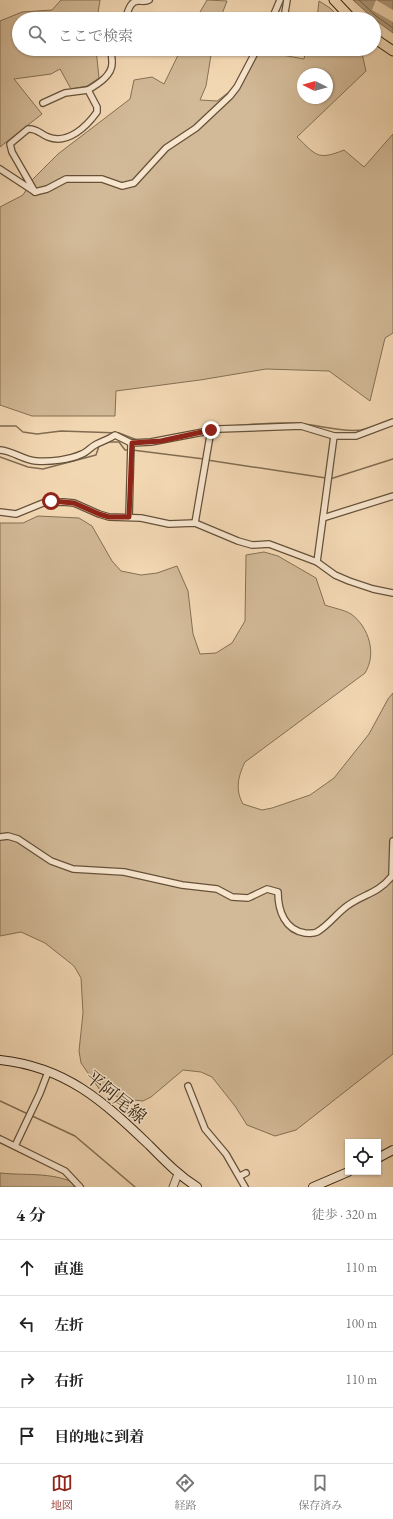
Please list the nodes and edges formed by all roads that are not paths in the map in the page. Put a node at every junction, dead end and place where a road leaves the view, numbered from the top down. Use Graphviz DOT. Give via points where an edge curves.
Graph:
graph roads {
  1 [pos="149,0"];
  2 [pos="280,0"];
  3 [pos="287,0"];
  4 [pos="334,0"];
  5 [pos="131,1"];
  6 [pos="127,12"];
  7 [pos="275,12"];
  8 [pos="285,12"];
  9 [pos="345,12"];
  10 [pos="381,42"];
  11 [pos="393,50"];
  12 [pos="111,56"];
  13 [pos="254,56"];
  14 [pos="88,90"];
  15 [pos="43,103"];
  16 [pos="0,168"];
  17 [pos="35,192"];
  18 [pos="393,422"];
  19 [pos="211,430"];
  20 [pos="334,436"];
  21 [pos="132,443"];
  22 [pos="0,450"];
  23 [pos="393,496"];
  24 [pos="0,512"];
  25 [pos="129,517"];
  26 [pos="323,518"];
  27 [pos="195,523"];
  28 [pos="317,562"];
  29 [pos="393,593"];
  30 [pos="0,837"];
  31 [pos="393,841"];
  32 [pos="0,1060"];
  33 [pos="48,1072"];
  34 [pos="188,1086"];
  35 [pos="0,1139"];
  36 [pos="15,1146"];
  37 [pos="393,1150"];
  38 [pos="381,1156"];
  39 [pos="246,1173"];
  40 [pos="345,1173"];
  41 [pos="178,1174"];
  42 [pos="240,1176"];
  43 [pos="319,1186"];
  44 [pos="80,1187"];
  45 [pos="173,1187"];
  46 [pos="197,1187"];
  47 [pos="245,1187"];
  1 -- 5 [label="street"];
  2 -- 7 [label="street"];
  3 -- 8 [label="street"];
  4 -- 9 [label="highway"];
  5 -- 6 [label="street"];
  10 -- 11 [label="highway"];
  12 -- 14 [label="street" via="110,71"];
  13 -- 17 [label="street" via="238,87 230,96 196,128 166,148 134,183 122,186 102,179 66,180"];
  14 -- 15 [label="street" via="65,93"];
  14 -- 17 [label="street" via="97,112 82,129 68,138 61,139 49,138 38,130 28,128 10,144"];
  16 -- 17 [label="street"];
  18 -- 20 [label="street" via="356,436"];
  19 -- 20 [label="street" via="301,426"];
  19 -- 21 [label="street" via="161,441"];
  19 -- 27 [label="street"];
  20 -- 26 [label="street"];
  21 -- 22 [label="street" via="114,435 82,454 58,460 36,461 7,450"];
  21 -- 25 [label="street"];
  23 -- 26 [label="street"];
  24 -- 25 [label="street" via="16,514 43,503 57,502 74,503 109,517"];
  25 -- 27 [label="street" via="169,524"];
  26 -- 28 [label="street"];
  27 -- 28 [label="street" via="238,541 252,545 269,544"];
  28 -- 29 [label="street" via="349,582"];
  30 -- 31 [label="street" via="8,836 18,840 50,861 73,869 124,872 182,885 216,889 232,897 248,898 267,889 278,892 278,905 285,922 297,931 311,934 326,926 348,905 390,881"];
  32 -- 33 [label="main road, 平阿尾線"];
  33 -- 36 [label="street"];
  33 -- 41 [label="main road, 平阿尾線" via="73,1081 95,1097"];
  34 -- 42 [label="street" via="205,1129"];
  35 -- 36 [label="street"];
  36 -- 44 [label="street" via="65,1171"];
  37 -- 38 [label="main road"];
  39 -- 42 [label="street"];
  40 -- 43 [label="main road"];
  41 -- 45 [label="street"];
  41 -- 46 [label="main road, 平阿尾線"];
  42 -- 47 [label="street"];
}
